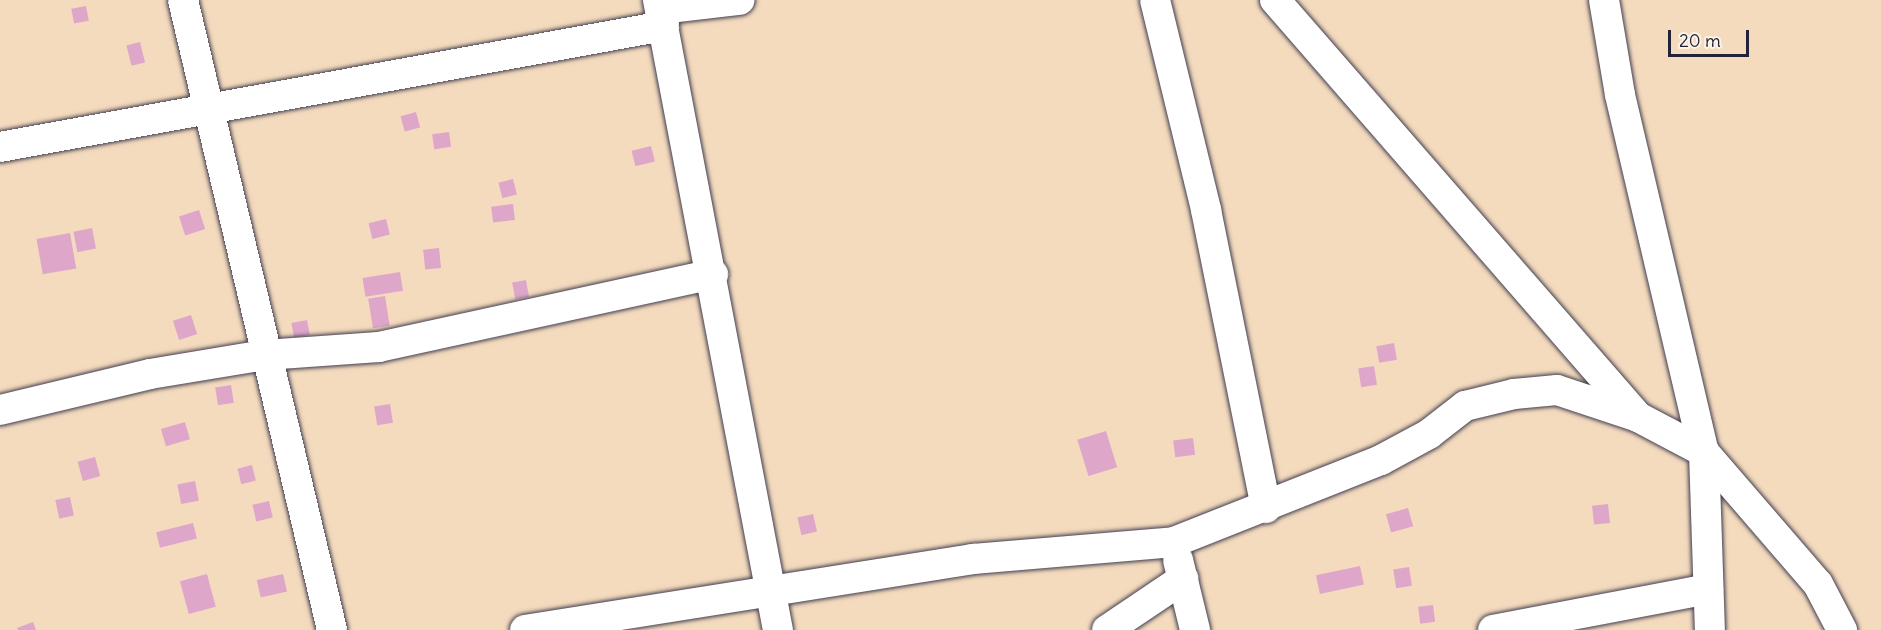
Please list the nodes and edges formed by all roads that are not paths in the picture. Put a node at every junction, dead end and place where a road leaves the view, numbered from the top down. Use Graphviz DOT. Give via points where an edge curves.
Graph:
graph roads {
  1 [pos="183,0"];
  2 [pos="739,0"];
  3 [pos="1155,0"];
  4 [pos="1275,0"];
  5 [pos="1604,0"];
  6 [pos="661,12"];
  7 [pos="207,107"];
  8 [pos="0,147"];
  9 [pos="713,274"];
  10 [pos="265,355"];
  11 [pos="0,410"];
  12 [pos="1638,417"];
  13 [pos="1704,452"];
  14 [pos="1266,508"];
  15 [pos="1174,542"];
  16 [pos="1183,579"];
  17 [pos="771,588"];
  18 [pos="1708,590"];
  19 [pos="332,630"];
  20 [pos="525,630"];
  21 [pos="778,630"];
  22 [pos="1107,630"];
  23 [pos="1195,630"];
  24 [pos="1493,630"];
  25 [pos="1710,630"];
  26 [pos="1842,630"];
  1 -- 7 [label="street"];
  2 -- 6 [label="street"];
  3 -- 14 [label="street" via="1206,210"];
  4 -- 12 [label="street"];
  5 -- 13 [label="street" via="1620,95"];
  6 -- 7 [label="street"];
  6 -- 9 [label="street"];
  7 -- 8 [label="street"];
  7 -- 10 [label="street"];
  9 -- 10 [label="street" via="379,347"];
  9 -- 17 [label="street"];
  10 -- 11 [label="street" via="150,374"];
  10 -- 19 [label="street"];
  12 -- 13 [label="street"];
  12 -- 14 [label="street" via="1557,390 1465,405 1429,434 1381,460"];
  13 -- 18 [label="street"];
  13 -- 26 [label="street" via="1818,584"];
  14 -- 15 [label="street"];
  15 -- 16 [label="street"];
  15 -- 17 [label="street" via="973,559"];
  16 -- 22 [label="street"];
  16 -- 23 [label="street"];
  17 -- 20 [label="street"];
  17 -- 21 [label="street"];
  18 -- 24 [label="street"];
  18 -- 25 [label="street"];
}
